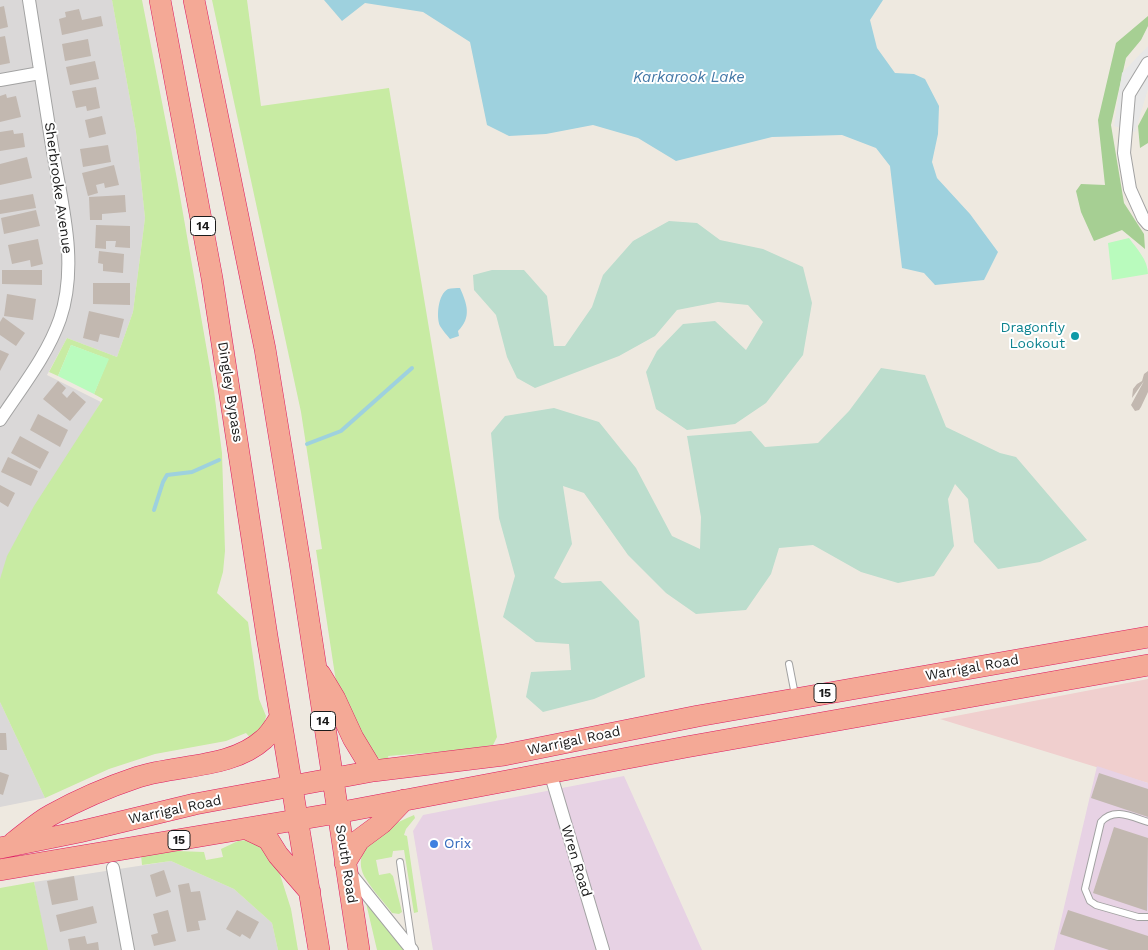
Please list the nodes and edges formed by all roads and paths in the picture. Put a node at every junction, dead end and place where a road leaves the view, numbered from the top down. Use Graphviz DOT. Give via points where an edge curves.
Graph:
graph roads {
  1 [pos="29,0"];
  2 [pos="160,0"];
  3 [pos="194,0"];
  4 [pos="1148,63"];
  5 [pos="40,73"];
  6 [pos="0,80"];
  7 [pos="1148,224"];
  8 [pos="0,420"];
  9 [pos="1148,637"];
  10 [pos="314,663"];
  11 [pos="789,664"];
  12 [pos="1148,665"];
  13 [pos="795,699"];
  14 [pos="280,718"];
  15 [pos="373,771"];
  16 [pos="550,772"];
  17 [pos="332,779"];
  18 [pos="291,786"];
  19 [pos="404,800"];
  20 [pos="337,813"];
  21 [pos="297,820"];
  22 [pos="1148,822"];
  23 [pos="247,829"];
  24 [pos="4,847"];
  25 [pos="400,862"];
  26 [pos="346,865"];
  27 [pos="113,868"];
  28 [pos="0,870"];
  29 [pos="310,893"];
  30 [pos="1148,917"];
  31 [pos="412,949"];
  32 [pos="128,950"];
  33 [pos="319,950"];
  34 [pos="359,950"];
  35 [pos="603,950"];
  1 -- 5 [label="street, Sherbrooke Avenue"];
  2 -- 14 [label="highway, Dingley Bypass / 14" via="212,278"];
  3 -- 10 [label="highway, 14" via="265,349"];
  4 -- 7 [label="street" via="1129,94 1124,153 1130,189"];
  5 -- 6 [label="street"];
  5 -- 8 [label="street, Sherbrooke Avenue" via="67,242 67,286 60,318 46,350"];
  9 -- 13 [label="highway, Warrigal Road / 15"];
  10 -- 15 [label="highway"];
  10 -- 17 [label="highway, 14"];
  11 -- 13 [label="lane"];
  12 -- 16 [label="highway, Warrigal Road / 15"];
  13 -- 15 [label="highway, Warrigal Road / 15" via="504,755"];
  14 -- 18 [label="highway, Dingley Bypass / 14"];
  14 -- 24 [label="highway" via="266,738 236,755 144,775 102,790 49,816"];
  15 -- 17 [label="highway, Warrigal Road / 15"];
  16 -- 19 [label="highway, Warrigal Road / 15"];
  16 -- 35 [label="street, Wren Road"];
  17 -- 18 [label="highway, Warrigal Road / 15"];
  17 -- 20 [label="highway, South Road / 14"];
  18 -- 21 [label="highway, 14"];
  18 -- 24 [label="highway, Warrigal Road / 15"];
  19 -- 20 [label="highway, Warrigal Road / 15"];
  19 -- 26 [label="highway" via="360,840"];
  20 -- 21 [label="highway, Warrigal Road / 15"];
  20 -- 26 [label="highway, South Road / 14"];
  21 -- 23 [label="highway, Warrigal Road / 15"];
  21 -- 29 [label="highway, 14"];
  22 -- 30 [label="lane" via="1119,813 1105,817 1101,822 1085,889 1090,901 1096,905"];
  23 -- 28 [label="highway, Warrigal Road / 15"];
  23 -- 29 [label="highway" via="268,839 278,856"];
  25 -- 31 [label="lane"];
  26 -- 31 [label="street"];
  26 -- 34 [label="highway, South Road / 14"];
  27 -- 32 [label="street"];
  29 -- 33 [label="highway, 14"];
}
